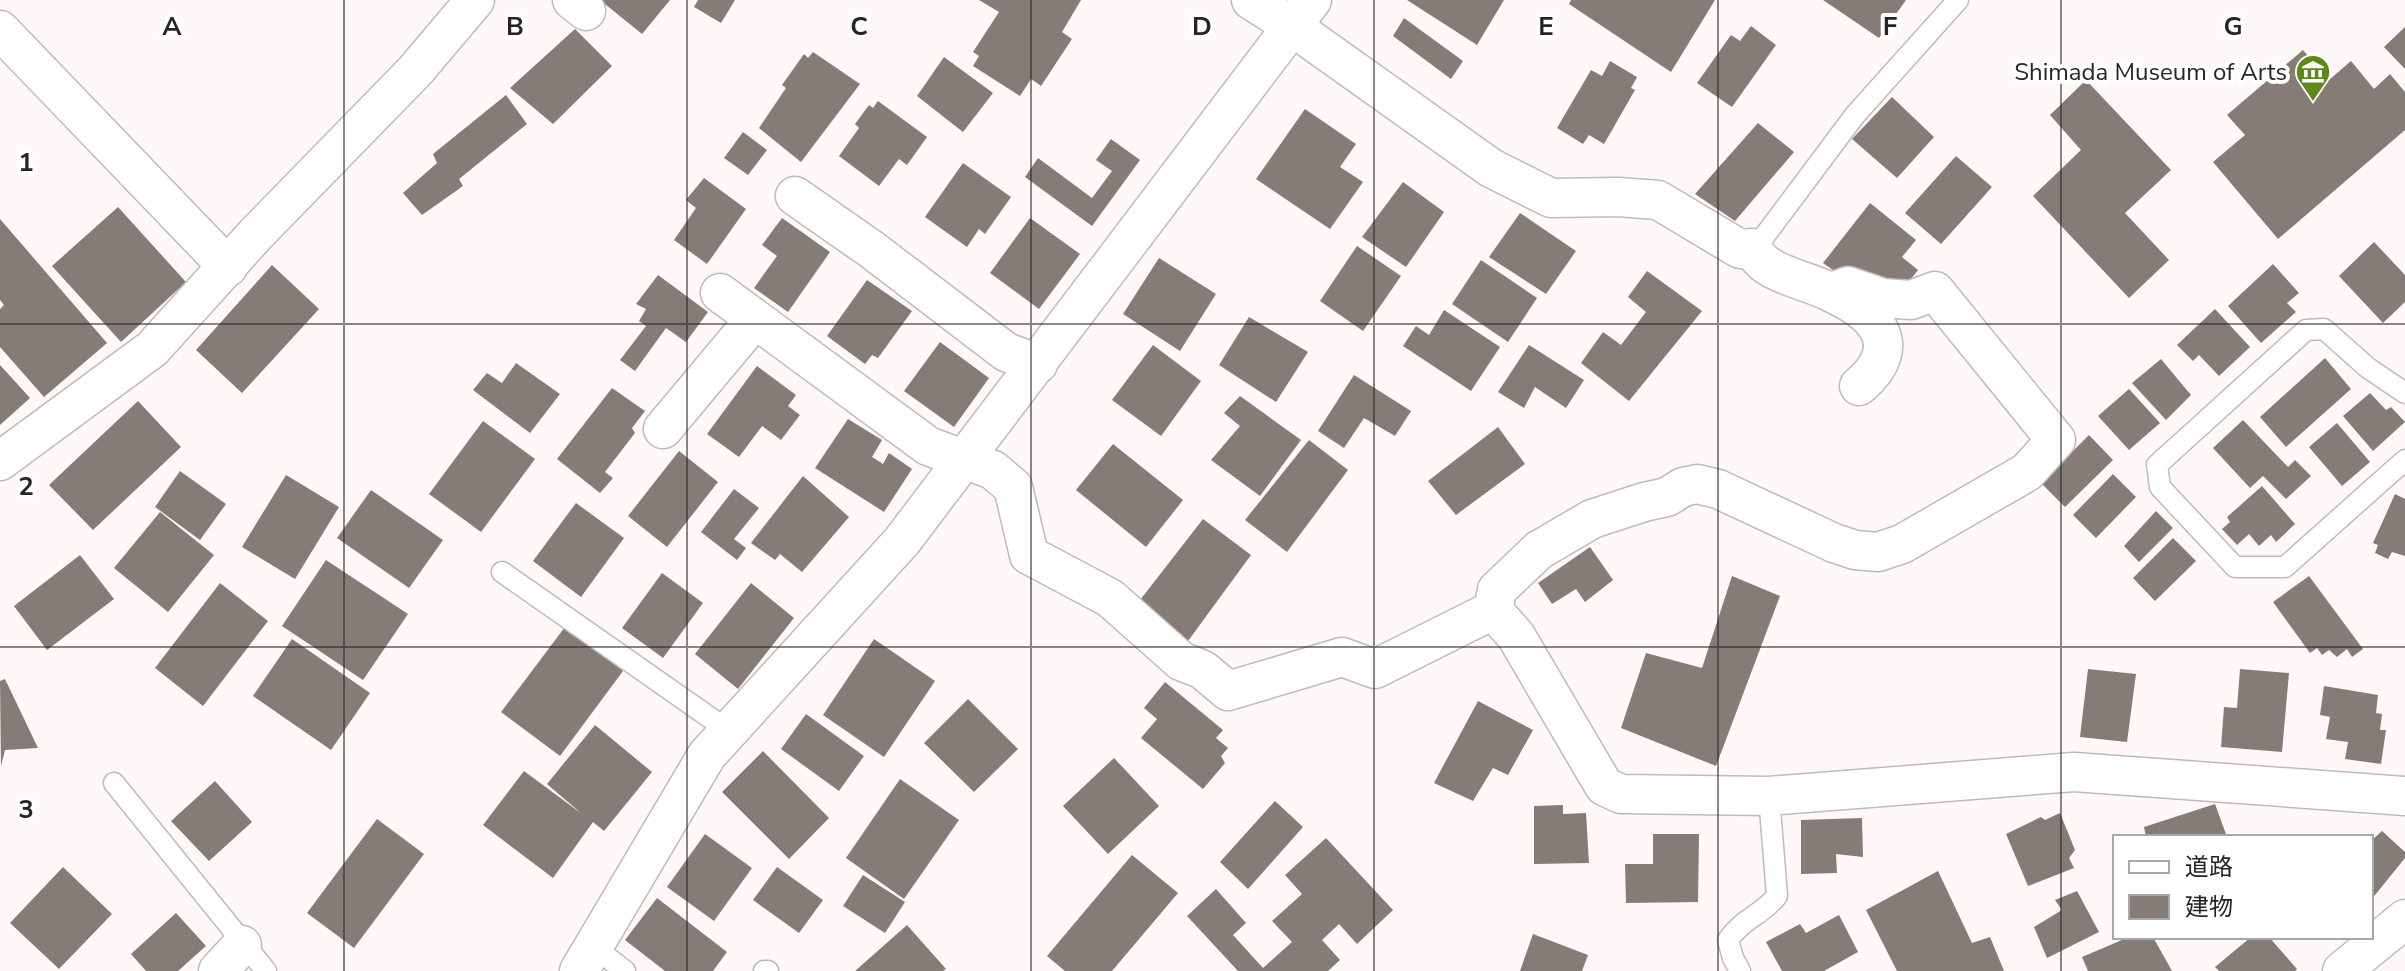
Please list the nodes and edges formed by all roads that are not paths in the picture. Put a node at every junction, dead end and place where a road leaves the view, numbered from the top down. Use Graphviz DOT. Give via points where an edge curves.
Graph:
graph roads {
  1 [pos="475,0"];
  2 [pos="1251,0"];
  3 [pos="1958,0"];
  4 [pos="1301,12"];
  5 [pos="0,30"];
  6 [pos="795,196"];
  7 [pos="1752,248"];
  8 [pos="228,267"];
  9 [pos="1832,292"];
  10 [pos="720,293"];
  11 [pos="755,319"];
  12 [pos="1038,364"];
  13 [pos="1859,386"];
  14 [pos="2405,393"];
  15 [pos="663,429"];
  16 [pos="964,460"];
  17 [pos="2405,460"];
  18 [pos="0,461"];
  19 [pos="502,572"];
  20 [pos="1493,610"];
  21 [pos="729,731"];
  22 [pos="114,783"];
  23 [pos="1769,796"];
  24 [pos="2405,796"];
  25 [pos="2405,919"];
  26 [pos="586,959"];
  27 [pos="242,962"];
  28 [pos="625,971"];
  29 [pos="1740,971"];
  30 [pos="2342,971"];
  1 -- 8 [label="street" via="415,71"];
  2 -- 4 [label="street"];
  3 -- 7 [label="lane" via="1855,115"];
  4 -- 7 [label="street" via="1491,168 1551,198 1658,200 1740,249"];
  4 -- 12 [label="street"];
  5 -- 8 [label="street"];
  6 -- 12 [label="street" via="1006,352"];
  7 -- 9 [label="street" via="1770,268"];
  8 -- 18 [label="street" via="152,349"];
  9 -- 13 [label="street" via="1868,315 1882,332 1884,354"];
  9 -- 20 [label="street" via="1848,286 1883,298 1911,300 1935,291 2056,440 2027,472 1902,544 1878,552 1834,543 1718,489 1683,487 1667,497 1592,519 1539,550 1497,590"];
  10 -- 11 [label="street"];
  11 -- 15 [label="street"];
  11 -- 16 [label="street" via="928,446"];
  12 -- 16 [label="street"];
  14 -- 17 [label="lane" via="2324,329 2306,330 2157,465 2160,487 2235,567 2285,567"];
  16 -- 20 [label="street" via="993,470 1013,487 1029,555 1110,598 1181,661 1203,670 1228,691 1342,657 1375,669"];
  16 -- 21 [label="street" via="902,541"];
  19 -- 21 [label="lane"];
  20 -- 23 [label="street" via="1516,636 1604,786 1621,794"];
  21 -- 26 [label="street" via="707,755"];
  22 -- 27 [label="lane"];
  23 -- 24 [label="street" via="2074,772"];
  23 -- 29 [label="lane" via="1777,896 1737,926 1728,940"];
  25 -- 30 [label="street"];
  26 -- 28 [label="lane"];
}
